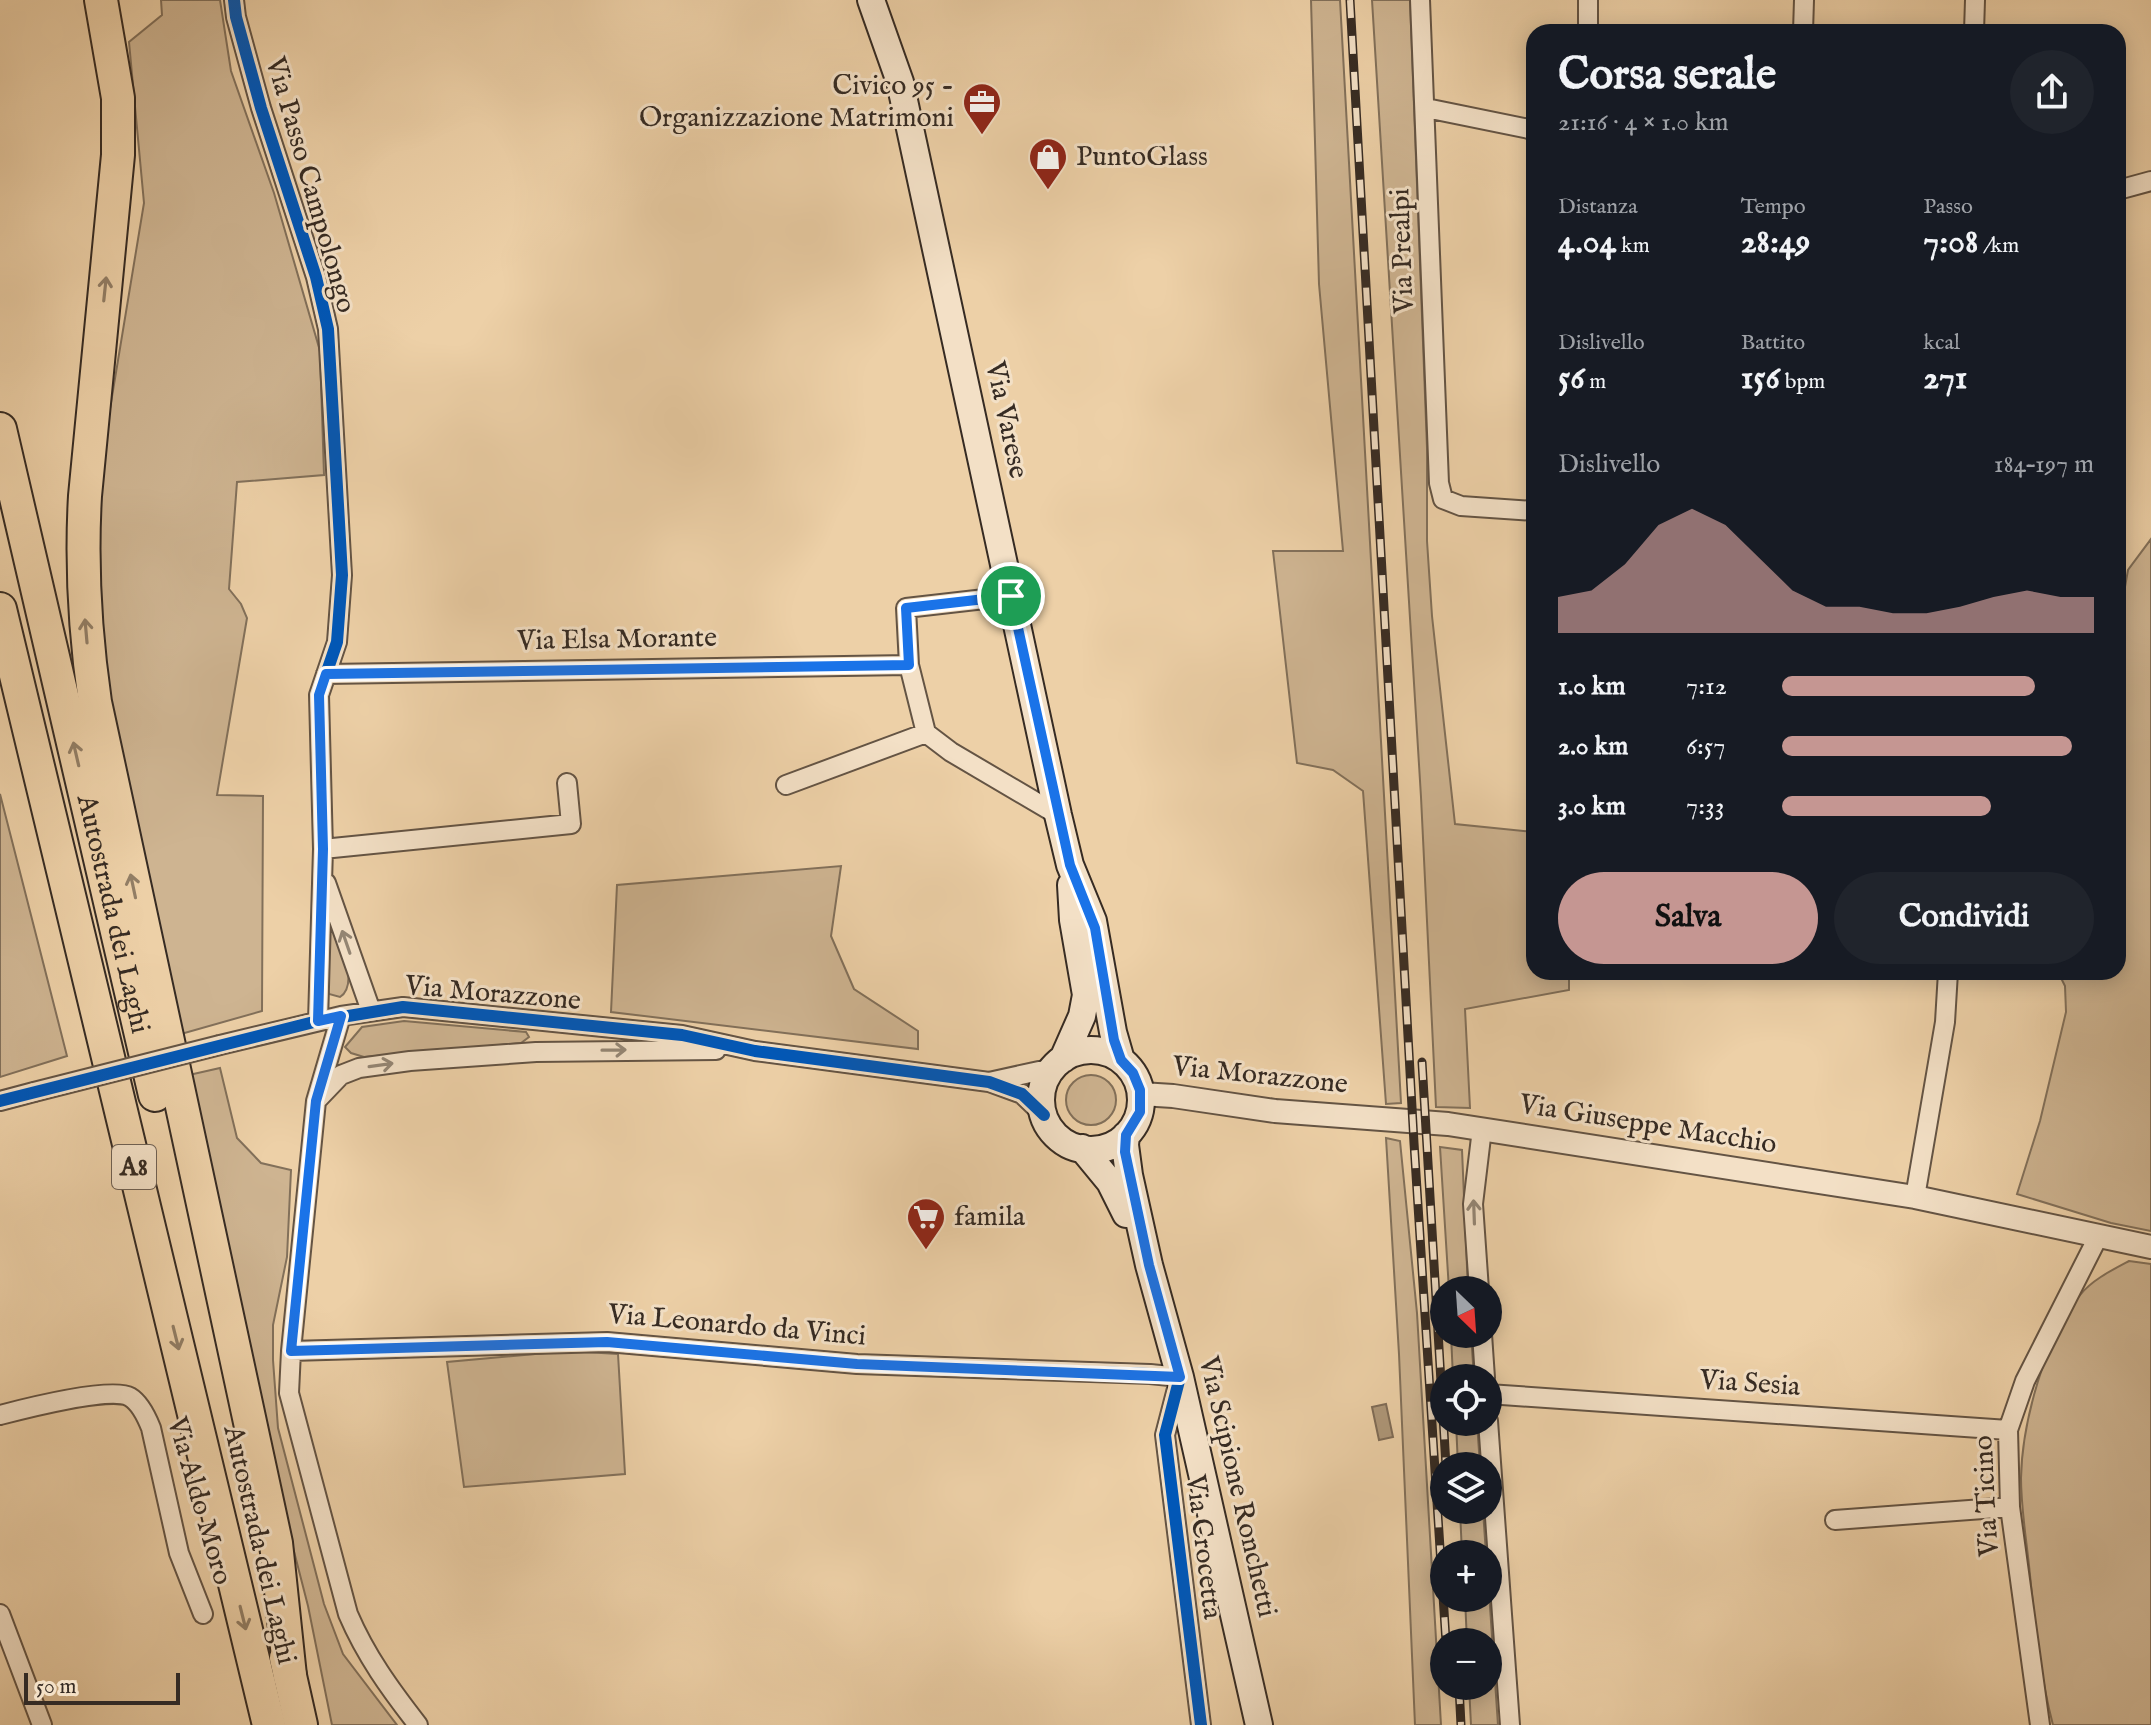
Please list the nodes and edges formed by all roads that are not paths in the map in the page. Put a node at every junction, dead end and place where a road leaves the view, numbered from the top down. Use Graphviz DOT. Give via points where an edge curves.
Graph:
graph roads {
  1 [pos="101,0"];
  2 [pos="234,0"];
  3 [pos="871,0"];
  4 [pos="1420,0"];
  5 [pos="1588,0"];
  6 [pos="1804,0"];
  7 [pos="1975,0"];
  8 [pos="1588,24"];
  9 [pos="1803,24"];
  10 [pos="1974,24"];
  11 [pos="1426,108"];
  12 [pos="1526,128"];
  13 [pos="2151,181"];
  14 [pos="2126,188"];
  15 [pos="0,429"];
  16 [pos="1526,510"];
  17 [pos="1011,596"];
  18 [pos="0,609"];
  19 [pos="909,665"];
  20 [pos="326,674"];
  21 [pos="0,705"];
  22 [pos="926,733"];
  23 [pos="567,783"];
  24 [pos="786,785"];
  25 [pos="1058,815"];
  26 [pos="323,849"];
  27 [pos="1069,860"];
  28 [pos="322,873"];
  29 [pos="1948,980"];
  30 [pos="371,1011"];
  31 [pos="341,1016"];
  32 [pos="318,1021"];
  33 [pos="550,1022"];
  34 [pos="755,1051"];
  35 [pos="536,1052"];
  36 [pos="1121,1060"];
  37 [pos="1057,1065"];
  38 [pos="989,1082"];
  39 [pos="1141,1094"];
  40 [pos="0,1101"];
  41 [pos="316,1101"];
  42 [pos="1044,1115"];
  43 [pos="1372,1119"];
  44 [pos="1482,1129"];
  45 [pos="1126,1135"];
  46 [pos="1082,1148"];
  47 [pos="1915,1197"];
  48 [pos="2099,1235"];
  49 [pos="2151,1247"];
  50 [pos="1149,1265"];
  51 [pos="1478,1276"];
  52 [pos="165,1293"];
  53 [pos="291,1351"];
  54 [pos="1180,1377"];
  55 [pos="1502,1395"];
  56 [pos="0,1415"];
  57 [pos="2008,1430"];
  58 [pos="1489,1436"];
  59 [pos="2010,1507"];
  60 [pos="1835,1520"];
  61 [pos="0,1614"];
  62 [pos="203,1614"];
  63 [pos="290,1676"];
  64 [pos="42,1725"];
  65 [pos="269,1725"];
  66 [pos="301,1725"];
  67 [pos="418,1725"];
  68 [pos="1201,1725"];
  69 [pos="1259,1725"];
  70 [pos="1510,1725"];
  71 [pos="2040,1725"];
  63 -- 1 [label="highway, one-way" via="276,1543 87,650 85,496 118,155 118,98"];
  2 -- 20 [label="street, Via Passo Campolongo" via="325,316 342,575 337,642"];
  3 -- 17 [label="main road, Via Varese" via="903,95"];
  4 -- 11 [label="street, Via Prealpi"];
  5 -- 8 [label="street"];
  6 -- 9 [label="street"];
  7 -- 10 [label="street"];
  11 -- 12 [label="street"];
  11 -- 16 [label="street, Via Prealpi" via="1439,483 1443,499 1461,506"];
  13 -- 14 [label="street"];
  63 -- 15 [label="highway, Autostrada dei Laghi / A8, one-way"];
  17 -- 19 [label="street" via="906,608"];
  17 -- 25 [label="main road, Via Varese"];
  18 -- 52 [label="highway, Autostrada dei Laghi / A8"];
  19 -- 20 [label="street, Via Elsa Morante"];
  19 -- 22 [label="street"];
  20 -- 26 [label="street" via="319,695"];
  21 -- 52 [label="highway" via="111,1142"];
  22 -- 24 [label="street"];
  22 -- 25 [label="street"];
  23 -- 26 [label="street" via="571,824"];
  25 -- 27 [label="main road, Via Varese"];
  26 -- 28 [label="street"];
  27 -- 36 [label="main road" via="1093,921"];
  27 -- 37 [label="main road" via="1086,995 1082,1016"];
  30 -- 28 [label="street, one-way"];
  28 -- 32 [label="street"];
  29 -- 47 [label="street"];
  30 -- 31 [label="street, Via Morazzone"];
  30 -- 33 [label="street, Via Morazzone" via="403,1007"];
  31 -- 32 [label="street, Via Morazzone"];
  31 -- 41 [label="street"];
  32 -- 40 [label="street, Via Morazzone, bridge"];
  33 -- 34 [label="street, Via Morazzone" via="682,1035"];
  33 -- 35 [label="street"];
  35 -- 34 [label="street, one-way"];
  34 -- 38 [label="street, Via Morazzone"];
  41 -- 35 [label="street, one-way" via="341,1075 359,1068"];
  36 -- 37 [label="main road" via="1092,1050 1077,1052"];
  36 -- 39 [label="main road"];
  37 -- 38 [label="street"];
  37 -- 42 [label="main road" via="1042,1095"];
  38 -- 42 [label="street" via="1022,1094"];
  39 -- 43 [label="street, Via Morazzone"];
  39 -- 45 [label="main road" via="1138,1116"];
  41 -- 53 [label="street"];
  42 -- 46 [label="main road" via="1058,1137"];
  43 -- 44 [label="street, Via Giuseppe Macchio"];
  44 -- 47 [label="street, Via Giuseppe Macchio"];
  51 -- 44 [label="street, one-way" via="1473,1204"];
  45 -- 46 [label="main road" via="1108,1147"];
  45 -- 50 [label="main road, Via Scipione Ronchetti" via="1129,1175"];
  46 -- 50 [label="main road, Via Scipione Ronchetti" via="1114,1187"];
  47 -- 48 [label="street, Via Giuseppe Macchio"];
  48 -- 49 [label="street, Via Giuseppe Macchio"];
  48 -- 57 [label="street, Via Ticino" via="2025,1381"];
  50 -- 54 [label="main road, Via Scipione Ronchetti"];
  52 -- 65 [label="highway, Autostrada dei Laghi / A8, one-way"];
  53 -- 54 [label="street, Via Leonardo da Vinci" via="607,1342 857,1364"];
  53 -- 67 [label="street" via="289,1393 348,1614 379,1674"];
  54 -- 68 [label="street, Via Crocetta" via="1165,1435"];
  54 -- 69 [label="main road, Via Scipione Ronchetti"];
  55 -- 57 [label="street, Via Sesia"];
  56 -- 62 [label="street, Via Aldo Moro" via="116,1393 131,1397 151,1428 179,1553"];
  57 -- 59 [label="street, Via Ticino"];
  58 -- 70 [label="street"];
  59 -- 60 [label="street"];
  59 -- 71 [label="street, Via Ticino"];
  61 -- 64 [label="street"];
  63 -- 66 [label="highway, Autostrada dei Laghi / A8"];
}
